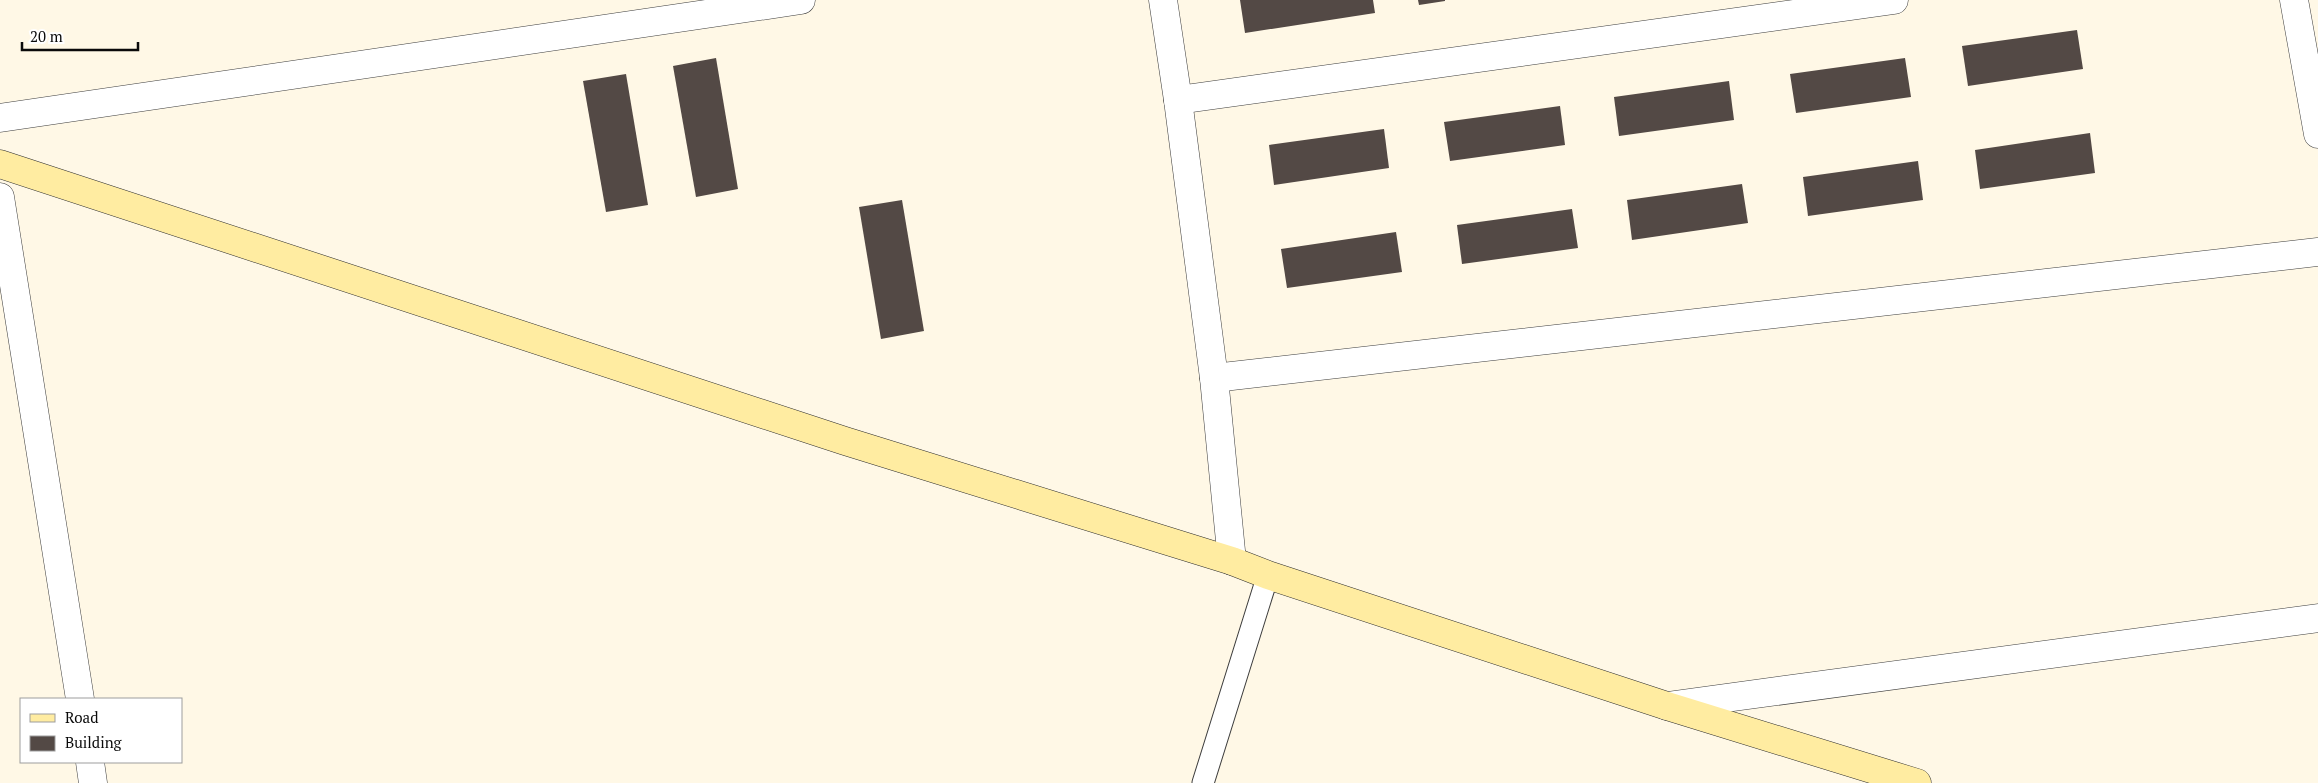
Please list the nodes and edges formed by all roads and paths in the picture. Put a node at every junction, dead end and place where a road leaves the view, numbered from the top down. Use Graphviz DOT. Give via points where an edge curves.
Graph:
graph roads {
  1 [pos="1163,0"];
  2 [pos="1894,0"];
  3 [pos="2294,0"];
  4 [pos="790,1"];
  5 [pos="1178,100"];
  6 [pos="0,118"];
  7 [pos="2318,134"];
  8 [pos="0,164"];
  9 [pos="1,214"];
  10 [pos="2318,252"];
  11 [pos="1214,378"];
  12 [pos="1232,561"];
  13 [pos="1268,576"];
  14 [pos="2318,618"];
  15 [pos="80,698"];
  16 [pos="1667,706"];
  17 [pos="90,763"];
  18 [pos="93,783"];
  19 [pos="1203,783"];
  20 [pos="1917,783"];
  1 -- 5 [label="street"];
  2 -- 5 [label="street"];
  3 -- 7 [label="street"];
  4 -- 6 [label="street"];
  5 -- 11 [label="street"];
  8 -- 12 [label="street" via="845,441"];
  9 -- 15 [label="street"];
  10 -- 11 [label="street"];
  11 -- 12 [label="street"];
  12 -- 13 [label="street"];
  13 -- 16 [label="street"];
  13 -- 19 [label="lane"];
  14 -- 16 [label="street"];
  16 -- 20 [label="street"];
  17 -- 18 [label="street"];
}
